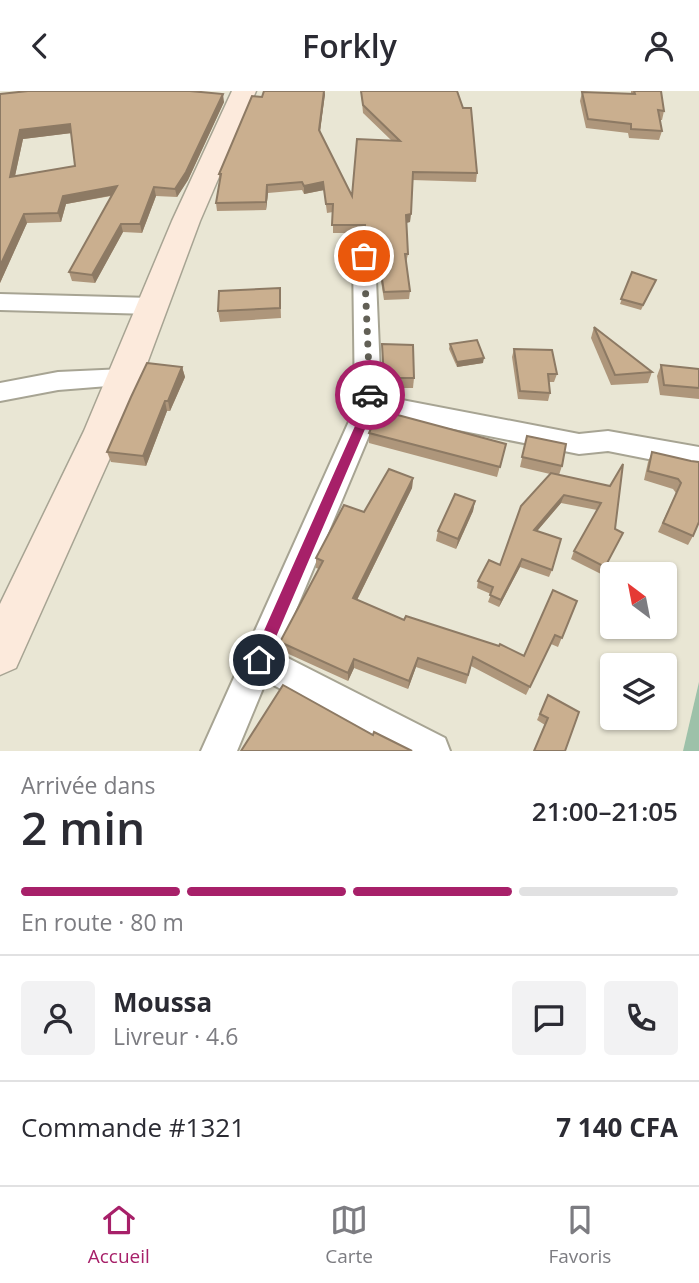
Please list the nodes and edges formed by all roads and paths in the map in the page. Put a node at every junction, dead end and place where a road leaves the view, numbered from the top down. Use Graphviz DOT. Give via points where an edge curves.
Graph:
graph roads {
  1 [pos="244,91"];
  2 [pos="364,256"];
  3 [pos="0,302"];
  4 [pos="152,306"];
  5 [pos="124,378"];
  6 [pos="0,392"];
  7 [pos="369,403"];
  8 [pos="699,458"];
  9 [pos="0,653"];
  10 [pos="259,660"];
  11 [pos="219,751"];
  12 [pos="432,751"];
  1 -- 4 [label="street"];
  2 -- 7 [label="street"];
  3 -- 4 [label="street"];
  4 -- 5 [label="street"];
  5 -- 6 [label="street" via="58,381"];
  5 -- 9 [label="street"];
  7 -- 8 [label="street" via="579,444 608,441"];
  7 -- 10 [label="street"];
  10 -- 11 [label="street"];
  10 -- 12 [label="street"];
}
